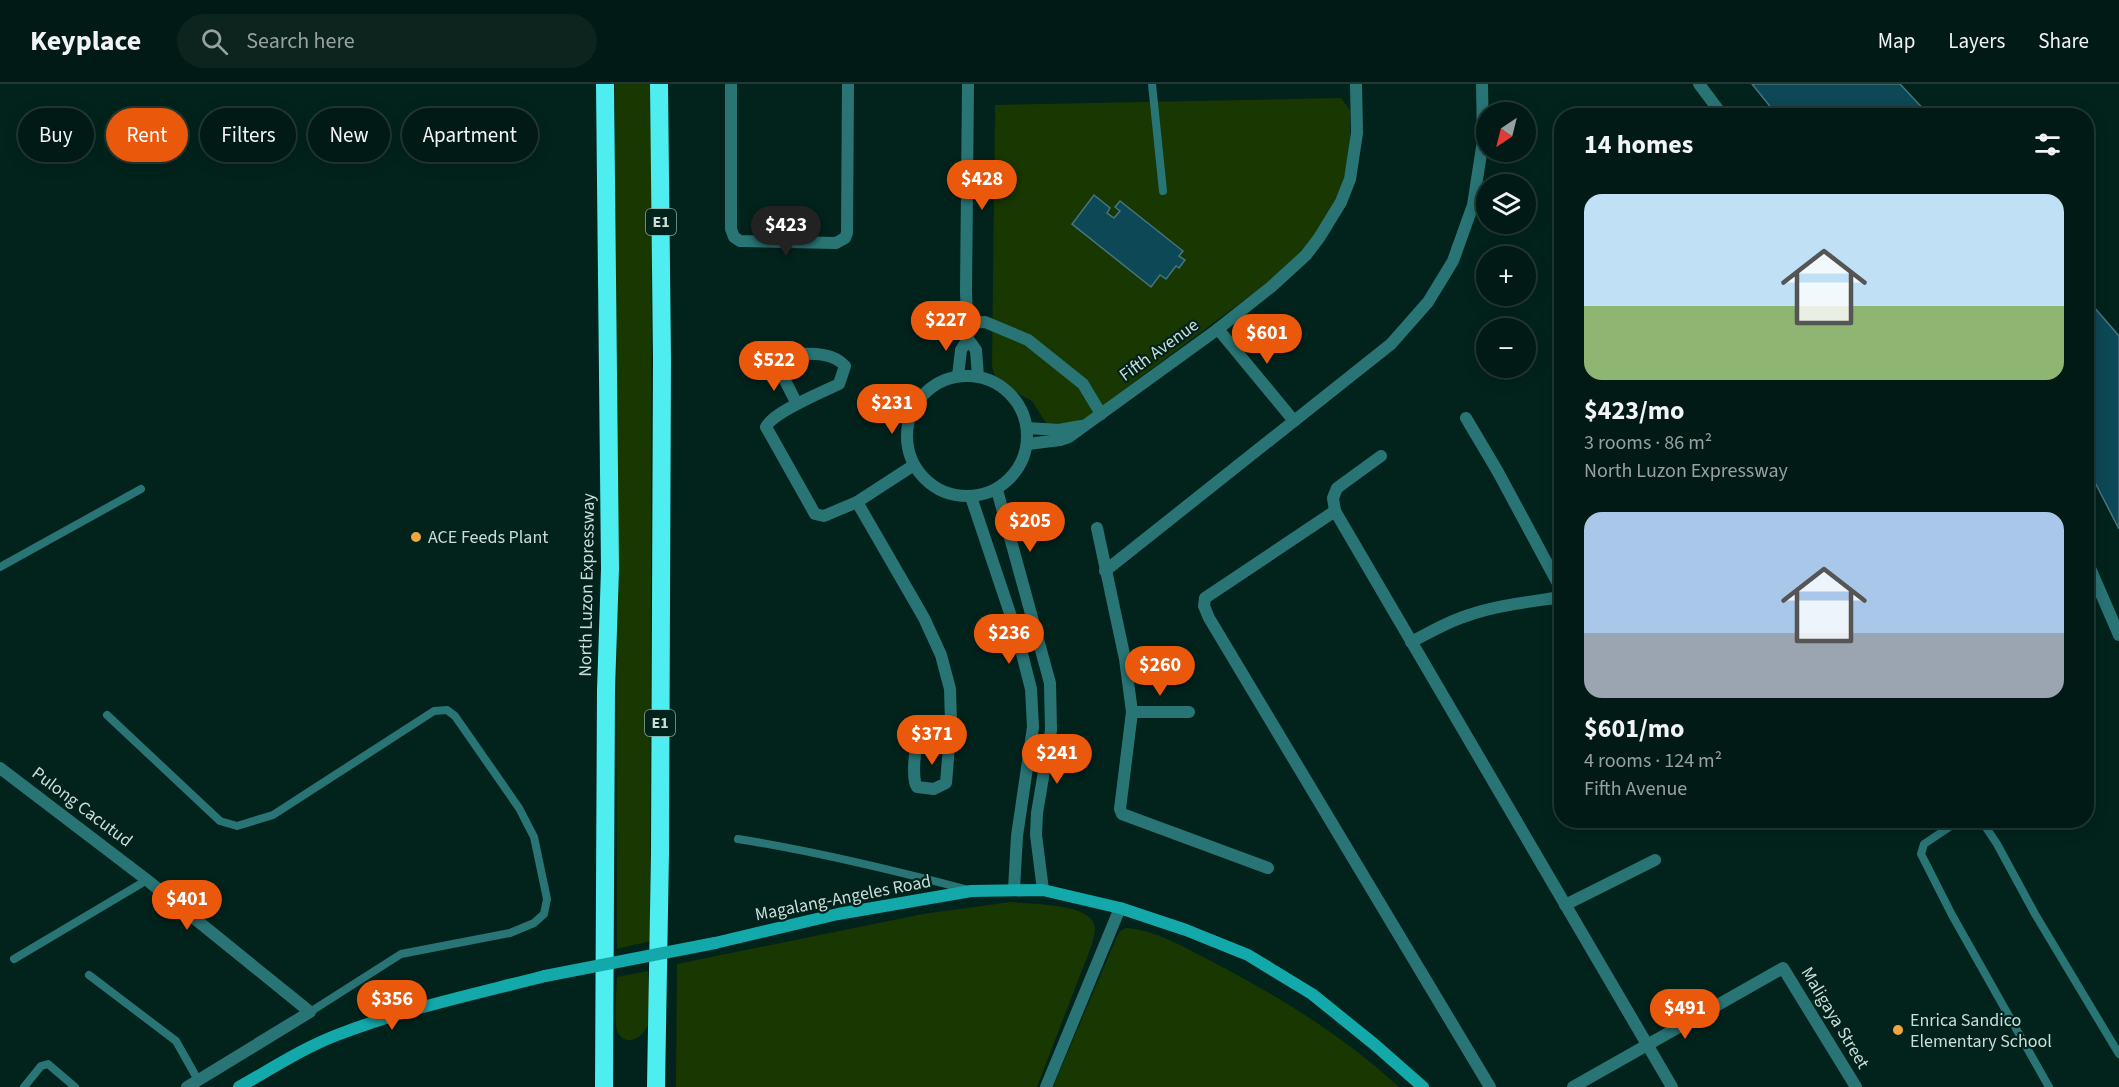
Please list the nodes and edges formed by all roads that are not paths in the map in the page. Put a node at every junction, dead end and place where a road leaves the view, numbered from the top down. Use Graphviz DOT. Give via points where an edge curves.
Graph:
graph roads {
  1 [pos="605,84"];
  2 [pos="659,84"];
  3 [pos="730,84"];
  4 [pos="848,84"];
  5 [pos="968,84"];
  6 [pos="1152,84"];
  7 [pos="1356,84"];
  8 [pos="1482,84"];
  9 [pos="1699,84"];
  10 [pos="1717,108"];
  11 [pos="1164,191"];
  12 [pos="967,323"];
  13 [pos="1218,329"];
  14 [pos="968,339"];
  15 [pos="958,376"];
  16 [pos="978,376"];
  17 [pos="797,404"];
  18 [pos="1101,414"];
  19 [pos="1466,418"];
  20 [pos="1294,421"];
  21 [pos="1082,426"];
  22 [pos="1027,428"];
  23 [pos="1028,444"];
  24 [pos="1381,456"];
  25 [pos="914,465"];
  26 [pos="141,489"];
  27 [pos="997,490"];
  28 [pos="971,497"];
  29 [pos="857,502"];
  30 [pos="1335,511"];
  31 [pos="1097,528"];
  32 [pos="0,567"];
  33 [pos="1105,571"];
  34 [pos="1554,576"];
  35 [pos="2094,577"];
  36 [pos="1554,598"];
  37 [pos="1027,601"];
  38 [pos="1008,608"];
  39 [pos="2119,635"];
  40 [pos="1411,642"];
  41 [pos="1050,683"];
  42 [pos="1031,689"];
  43 [pos="1132,712"];
  44 [pos="1189,712"];
  45 [pos="107,715"];
  46 [pos="951,722"];
  47 [pos="0,768"];
  48 [pos="1948,828"];
  49 [pos="1986,828"];
  50 [pos="738,839"];
  51 [pos="1655,860"];
  52 [pos="1268,868"];
  53 [pos="147,880"];
  54 [pos="1014,889"];
  55 [pos="1043,890"];
  56 [pos="972,891"];
  57 [pos="1565,905"];
  58 [pos="1120,908"];
  59 [pos="14,959"];
  60 [pos="89,975"];
  61 [pos="310,1012"];
  62 [pos="1647,1044"];
  63 [pos="2119,1054"];
  64 [pos="193,1084"];
  65 [pos="24,1087"];
  66 [pos="75,1087"];
  67 [pos="239,1087"];
  68 [pos="604,1087"];
  69 [pos="656,1087"];
  70 [pos="1046,1087"];
  71 [pos="1423,1087"];
  72 [pos="1490,1087"];
  73 [pos="1573,1087"];
  74 [pos="1672,1087"];
  75 [pos="1856,1087"];
  76 [pos="2049,1087"];
  1 -- 68 [label="highway, North Luzon Expressway" via="610,569"];
  2 -- 69 [label="highway, E1" via="662,371"];
  3 -- 4 [label="street" via="734,237 740,241 836,243 847,233"];
  5 -- 12 [label="street"];
  6 -- 11 [label="lane"];
  7 -- 13 [label="street, Fifth Avenue" via="1355,144 1350,179 1341,202 1306,255"];
  8 -- 20 [label="street" via="1483,141 1473,205 1453,261 1428,302 1391,344"];
  9 -- 10 [label="street"];
  12 -- 14 [label="street"];
  12 -- 18 [label="street" via="985,322 1028,340 1083,384"];
  13 -- 18 [label="street, Fifth Avenue"];
  13 -- 20 [label="street"];
  14 -- 15 [label="street" via="961,350"];
  14 -- 16 [label="street" via="976,350"];
  15 -- 16 [label="street"];
  15 -- 25 [label="street" via="934,385 920,397 911,413 908,448"];
  16 -- 22 [label="street" via="1004,388 1018,402"];
  17 -- 17 [label="street" via="839,384 845,366 829,355 781,354 777,365"];
  17 -- 29 [label="street" via="766,427 815,514 824,516"];
  18 -- 21 [label="street, Fifth Avenue"];
  19 -- 34 [label="street"];
  20 -- 33 [label="street"];
  21 -- 22 [label="street, Fifth Avenue" via="1059,430"];
  21 -- 23 [label="street, Fifth Avenue" via="1060,440"];
  22 -- 23 [label="street"];
  23 -- 27 [label="street" via="1013,477"];
  24 -- 30 [label="street" via="1337,488 1333,498"];
  25 -- 28 [label="street" via="938,489"];
  25 -- 29 [label="street"];
  26 -- 32 [label="lane"];
  27 -- 28 [label="street"];
  27 -- 37 [label="street"];
  28 -- 38 [label="street"];
  29 -- 46 [label="street" via="941,655 950,689"];
  30 -- 40 [label="street"];
  30 -- 72 [label="street" via="1205,598 1204,606"];
  31 -- 33 [label="street"];
  33 -- 43 [label="street" via="1125,659"];
  35 -- 39 [label="street"];
  36 -- 40 [label="street" via="1474,613"];
  37 -- 38 [label="street"];
  37 -- 41 [label="street"];
  38 -- 42 [label="street"];
  40 -- 57 [label="street"];
  41 -- 42 [label="street"];
  41 -- 55 [label="street" via="1051,730 1036,835"];
  42 -- 54 [label="street" via="1033,727 1017,836"];
  43 -- 44 [label="street"];
  43 -- 52 [label="street" via="1122,814"];
  45 -- 61 [label="lane" via="220,821 237,826 273,815 434,711 447,710 519,808 534,837 547,899 544,914 510,933 401,954"];
  46 -- 46 [label="street" via="946,783 934,789 917,787 913,780 921,729 926,724"];
  47 -- 53 [label="street, Pulong Cacutud"];
  48 -- 76 [label="lane" via="1924,844 1921,854"];
  49 -- 63 [label="lane"];
  50 -- 56 [label="lane" via="888,869"];
  51 -- 57 [label="street"];
  53 -- 59 [label="lane"];
  53 -- 61 [label="street, Pulong Cacutud"];
  54 -- 55 [label="main road, Magalang-Angeles Road"];
  54 -- 56 [label="main road, Magalang-Angeles Road"];
  55 -- 58 [label="main road, Magalang-Angeles Road"];
  56 -- 67 [label="main road, Magalang-Angeles Road, bridge" via="838,914 545,976 407,1010 335,1036"];
  57 -- 62 [label="street"];
  58 -- 70 [label="street"];
  58 -- 71 [label="main road, Magalang-Angeles Road" via="1248,955 1312,994"];
  60 -- 64 [label="lane" via="176,1041"];
  61 -- 64 [label="street"];
  62 -- 73 [label="street"];
  62 -- 74 [label="street"];
  62 -- 75 [label="street, Maligaya Street" via="1783,968"];
  65 -- 66 [label="lane" via="41,1066 48,1064"];
}
